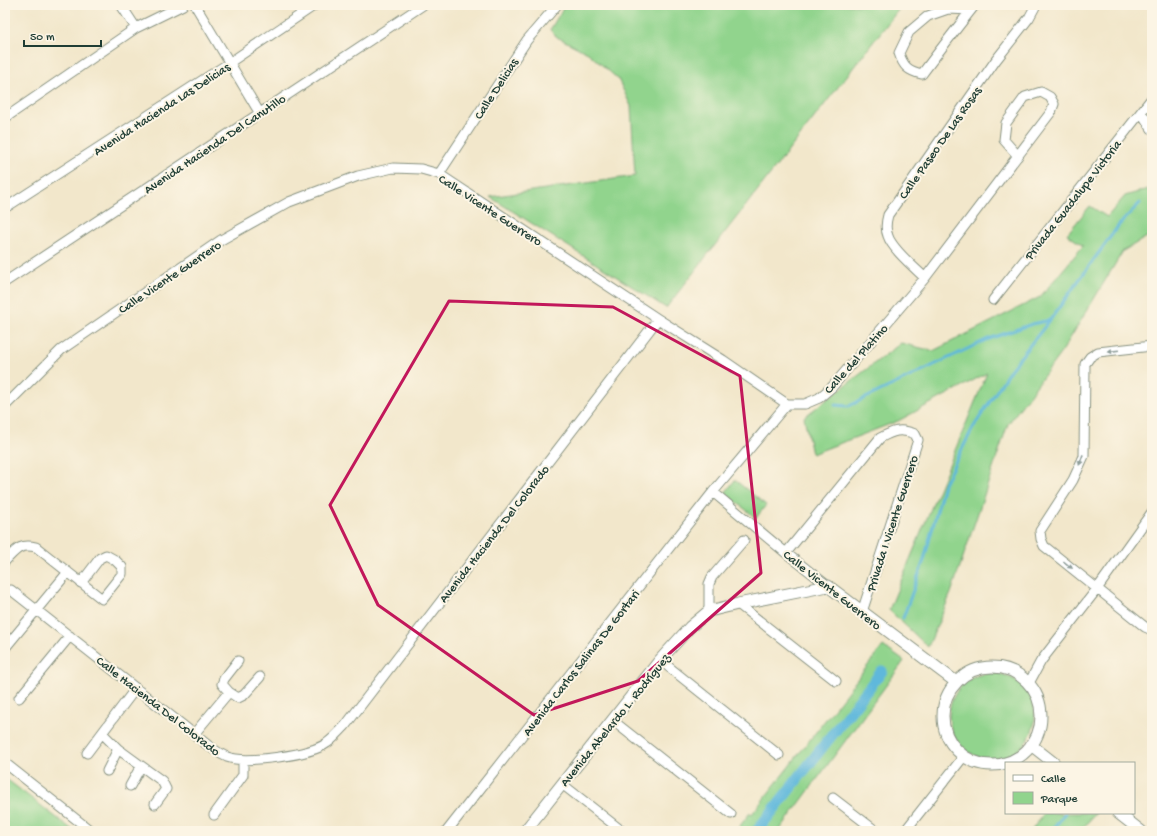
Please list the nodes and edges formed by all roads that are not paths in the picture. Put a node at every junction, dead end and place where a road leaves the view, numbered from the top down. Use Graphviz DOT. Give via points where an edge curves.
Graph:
graph roads {
  1 [pos="121,5"];
  2 [pos="183,5"];
  3 [pos="195,5"];
  4 [pos="315,5"];
  5 [pos="423,5"];
  6 [pos="557,5"];
  7 [pos="1036,5"];
  8 [pos="973,7"];
  9 [pos="136,28"];
  10 [pos="229,63"];
  11 [pos="1152,98"];
  12 [pos="259,112"];
  13 [pos="1141,112"];
  14 [pos="5,118"];
  15 [pos="1152,129"];
  16 [pos="1018,156"];
  17 [pos="439,174"];
  18 [pos="5,208"];
  19 [pos="925,278"];
  20 [pos="5,282"];
  21 [pos="993,300"];
  22 [pos="658,318"];
  23 [pos="1152,346"];
  24 [pos="787,404"];
  25 [pos="5,406"];
  26 [pos="713,492"];
  27 [pos="1152,512"];
  28 [pos="744,540"];
  29 [pos="786,553"];
  30 [pos="5,561"];
  31 [pos="68,572"];
  32 [pos="81,583"];
  33 [pos="828,586"];
  34 [pos="1097,589"];
  35 [pos="11,590"];
  36 [pos="738,604"];
  37 [pos="37,610"];
  38 [pos="709,611"];
  39 [pos="862,612"];
  40 [pos="1152,630"];
  41 [pos="70,636"];
  42 [pos="5,648"];
  43 [pos="660,660"];
  44 [pos="238,661"];
  45 [pos="260,678"];
  46 [pos="836,681"];
  47 [pos="956,682"];
  48 [pos="1029,683"];
  49 [pos="136,688"];
  50 [pos="229,692"];
  51 [pos="19,698"];
  52 [pos="612,720"];
  53 [pos="102,733"];
  54 [pos="194,734"];
  55 [pos="326,744"];
  56 [pos="1031,746"];
  57 [pos="118,749"];
  58 [pos="87,753"];
  59 [pos="779,755"];
  60 [pos="964,756"];
  61 [pos="243,760"];
  62 [pos="1005,762"];
  63 [pos="1007,762"];
  64 [pos="1053,762"];
  65 [pos="5,763"];
  66 [pos="142,766"];
  67 [pos="107,771"];
  68 [pos="562,784"];
  69 [pos="130,786"];
  70 [pos="833,798"];
  71 [pos="155,804"];
  72 [pos="731,814"];
  73 [pos="1119,814"];
  74 [pos="214,815"];
  75 [pos="91,831"];
  76 [pos="448,831"];
  77 [pos="525,831"];
  78 [pos="622,831"];
  79 [pos="876,831"];
  80 [pos="904,831"];
  81 [pos="1141,831"];
  1 -- 9 [label="street"];
  2 -- 9 [label="street"];
  3 -- 10 [label="street"];
  4 -- 10 [label="street, Avenida Hacienda Las Delicias"];
  5 -- 12 [label="street, Avenida Hacienda Del Canutillo"];
  6 -- 17 [label="street, Calle Delicias" via="527,40"];
  7 -- 19 [label="street, Calle Paseo De Las Rosas" via="888,215 886,226 893,246"];
  8 -- 8 [label="street" via="922,74 902,64 899,53 908,32 928,16 948,9"];
  9 -- 14 [label="street"];
  10 -- 12 [label="street"];
  10 -- 18 [label="street, Avenida Hacienda Las Delicias"];
  11 -- 13 [label="street, Privada Guadalupe Victoria"];
  12 -- 20 [label="street, Avenida Hacienda Del Canutillo"];
  13 -- 15 [label="street"];
  13 -- 21 [label="street, Privada Guadalupe Victoria"];
  16 -- 16 [label="street, Calle del Platino" via="1052,112 1054,104 1050,97 1041,92 1025,97 1006,123 1004,140"];
  16 -- 19 [label="street, Calle del Platino"];
  17 -- 22 [label="street, Calle Vicente Guerrero"];
  17 -- 25 [label="street, Calle Vicente Guerrero" via="421,169 393,168 358,176 290,202 221,240 61,350"];
  19 -- 24 [label="street, Calle del Platino" via="819,398 805,404"];
  22 -- 24 [label="street, Calle Vicente Guerrero"];
  22 -- 55 [label="street, Avenida Hacienda Del Colorado" via="345,726"];
  23 -- 34 [label="street, one-way" via="1098,352 1085,364 1084,456 1073,480 1040,531 1044,546"];
  24 -- 26 [label="street"];
  26 -- 29 [label="street, Calle Vicente Guerrero"];
  26 -- 76 [label="street, Avenida Carlos Salinas De Gortari"];
  27 -- 34 [label="street"];
  28 -- 38 [label="street" via="708,584"];
  29 -- 33 [label="street, Calle Vicente Guerrero"];
  29 -- 39 [label="street, Privada I Vicente Guerrero" via="880,438 894,431 915,434 918,440"];
  30 -- 31 [label="street" via="17,548 28,545 36,547"];
  31 -- 32 [label="street"];
  31 -- 37 [label="street"];
  32 -- 32 [label="street" via="100,558 106,555 122,566 122,574 102,599"];
  33 -- 36 [label="street, Avenida Abelardo L. Rodríguez"];
  33 -- 39 [label="street, Calle Vicente Guerrero"];
  34 -- 40 [label="street"];
  34 -- 48 [label="street" via="1041,661"];
  35 -- 37 [label="street, Calle Hacienda Del Colorado"];
  36 -- 38 [label="street, Avenida Abelardo L. Rodríguez"];
  36 -- 46 [label="street"];
  37 -- 41 [label="street, Calle Hacienda Del Colorado"];
  37 -- 42 [label="street"];
  38 -- 43 [label="street, Avenida Abelardo L. Rodríguez" via="690,627"];
  39 -- 47 [label="street, Calle Vicente Guerrero"];
  41 -- 49 [label="street, Calle Hacienda Del Colorado"];
  41 -- 51 [label="street"];
  43 -- 52 [label="street, Avenida Abelardo L. Rodríguez"];
  43 -- 59 [label="street"];
  44 -- 50 [label="street" via="222,684"];
  45 -- 50 [label="street" via="238,698"];
  47 -- 48 [label="street" via="979,668 993,667 1019,674"];
  47 -- 60 [label="street" via="948,694 943,721 946,734 953,746"];
  48 -- 56 [label="street" via="1040,707 1041,721 1038,734"];
  49 -- 53 [label="street"];
  49 -- 54 [label="street, Calle Hacienda Del Colorado"];
  50 -- 54 [label="street"];
  52 -- 68 [label="street, Avenida Abelardo L. Rodríguez"];
  52 -- 72 [label="street"];
  53 -- 57 [label="street"];
  53 -- 58 [label="street"];
  54 -- 61 [label="street, Calle Hacienda Del Colorado" via="227,757"];
  55 -- 61 [label="street, Calle Hacienda Del Colorado" via="303,753"];
  56 -- 63 [label="street"];
  56 -- 64 [label="street"];
  57 -- 66 [label="street"];
  57 -- 67 [label="street"];
  60 -- 62 [label="street" via="974,762"];
  60 -- 80 [label="street"];
  61 -- 74 [label="street" via="243,775"];
  65 -- 75 [label="street"];
  66 -- 69 [label="street"];
  66 -- 71 [label="street" via="162,781 166,789"];
  68 -- 77 [label="street, Avenida Abelardo L. Rodríguez"];
  68 -- 78 [label="street"];
  70 -- 79 [label="street"];
  73 -- 81 [label="street"];
}
